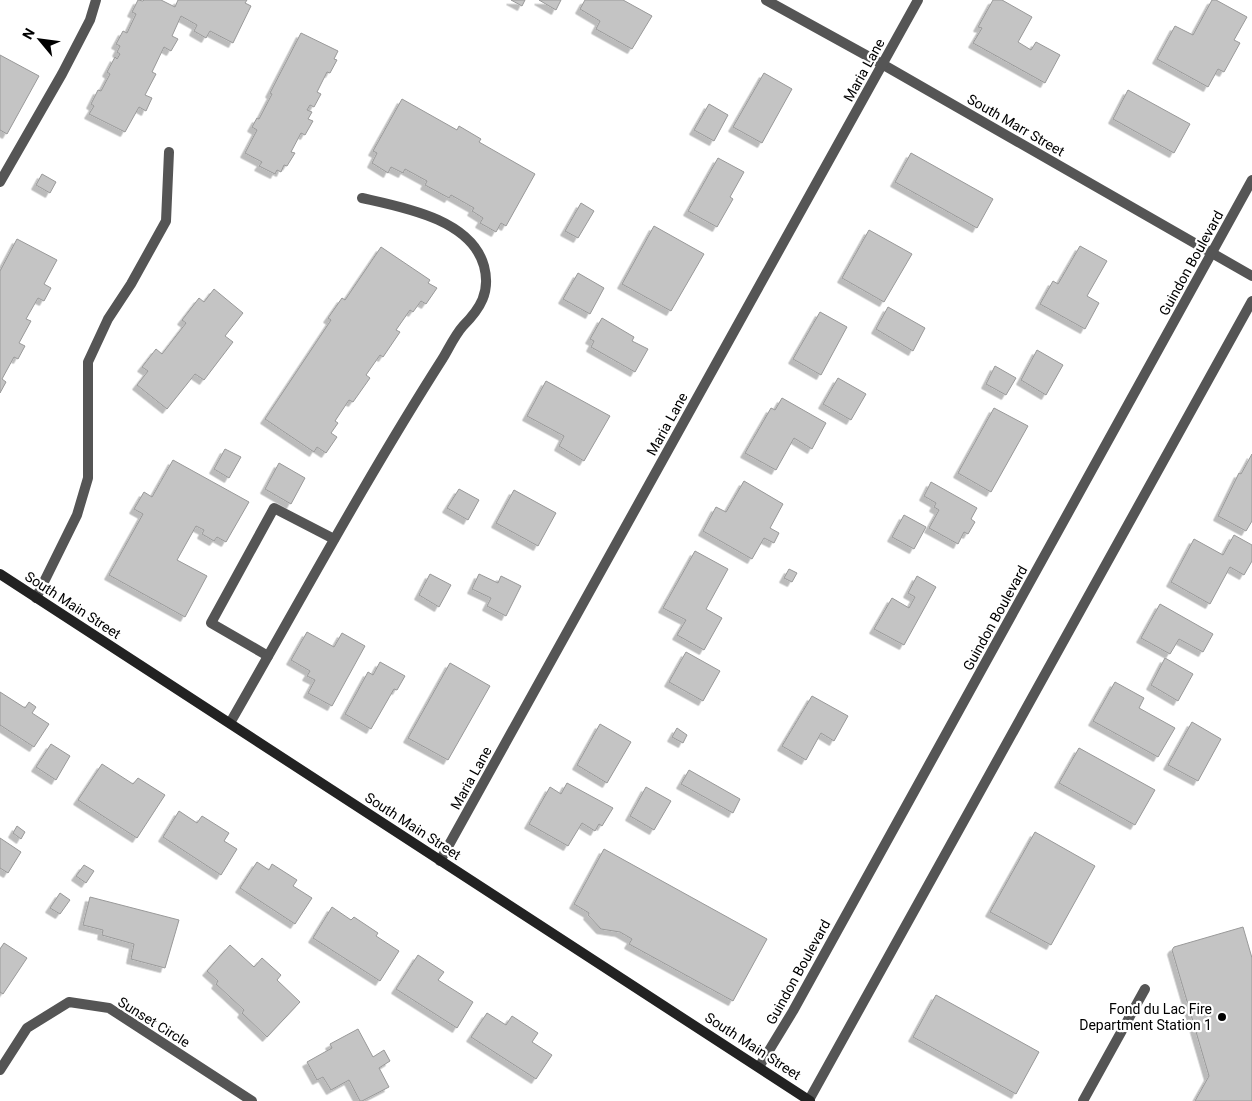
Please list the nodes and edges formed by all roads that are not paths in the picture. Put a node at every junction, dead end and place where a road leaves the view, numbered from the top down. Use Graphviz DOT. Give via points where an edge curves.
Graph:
graph roads {
  1 [pos="96,0"];
  2 [pos="766,0"];
  3 [pos="918,0"];
  4 [pos="882,64"];
  5 [pos="169,152"];
  6 [pos="1252,180"];
  7 [pos="0,182"];
  8 [pos="362,198"];
  9 [pos="1212,254"];
  10 [pos="1252,276"];
  11 [pos="1252,301"];
  12 [pos="334,539"];
  13 [pos="0,574"];
  14 [pos="36,598"];
  15 [pos="268,656"];
  16 [pos="230,723"];
  17 [pos="440,861"];
  18 [pos="1145,989"];
  19 [pos="759,1066"];
  20 [pos="0,1070"];
  21 [pos="810,1100"];
  22 [pos="252,1101"];
  23 [pos="1082,1101"];
  1 -- 7 [label="street" via="90,20 62,74"];
  2 -- 4 [label="street, South Marr Street"];
  3 -- 4 [label="street, Maria Lane"];
  4 -- 9 [label="street, South Marr Street"];
  4 -- 17 [label="street, Maria Lane"];
  5 -- 14 [label="street" via="166,221 108,319 88,362 88,478 78,515"];
  6 -- 9 [label="street, Guindon Boulevard"];
  8 -- 12 [label="street" via="416,210 462,234 481,258 485,288 478,310 462,327"];
  9 -- 10 [label="street, South Marr Street"];
  9 -- 19 [label="street, Guindon Boulevard" via="793,1011"];
  11 -- 21 [label="street"];
  12 -- 15 [label="street"];
  12 -- 15 [label="street" via="274,508 211,623"];
  13 -- 14 [label="main road, South Main Street"];
  14 -- 16 [label="main road, South Main Street"];
  15 -- 16 [label="street"];
  16 -- 17 [label="main road, South Main Street"];
  17 -- 19 [label="main road, South Main Street"];
  18 -- 23 [label="street"];
  19 -- 21 [label="main road, South Main Street"];
  20 -- 22 [label="street, Sunset Circle" via="27,1028 69,1002 109,1008"];
}
